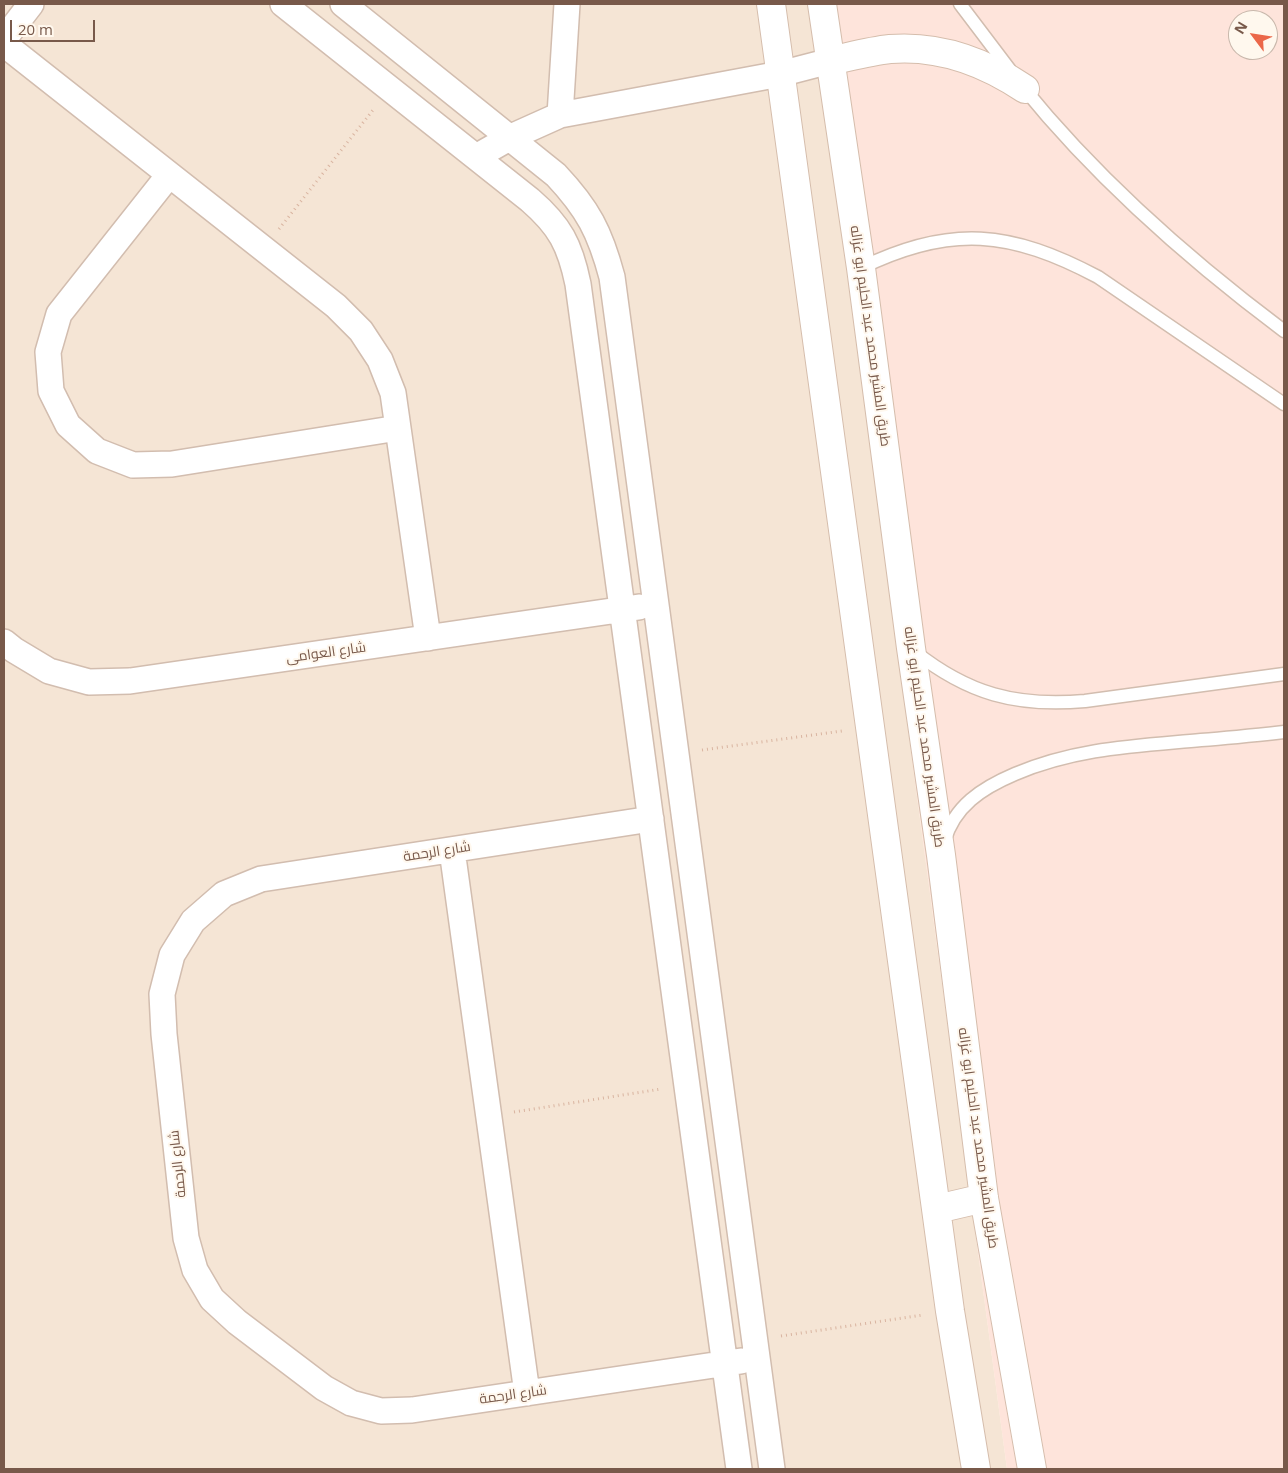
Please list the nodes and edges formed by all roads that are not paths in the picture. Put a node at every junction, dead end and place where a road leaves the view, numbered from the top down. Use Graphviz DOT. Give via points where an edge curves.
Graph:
graph roads {
  1 [pos="31,4"];
  2 [pos="283,4"];
  3 [pos="343,4"];
  4 [pos="568,4"];
  5 [pos="771,4"];
  6 [pos="822,4"];
  7 [pos="960,4"];
  8 [pos="4,39"];
  9 [pos="4,44"];
  10 [pos="830,61"];
  11 [pos="780,74"];
  12 [pos="1025,90"];
  13 [pos="560,115"];
  14 [pos="510,137"];
  15 [pos="476,157"];
  16 [pos="169,175"];
  17 [pos="861,268"];
  18 [pos="1284,332"];
  19 [pos="1284,404"];
  20 [pos="398,428"];
  21 [pos="656,604"];
  22 [pos="623,609"];
  23 [pos="428,638"];
  24 [pos="4,642"];
  25 [pos="911,648"];
  26 [pos="1284,674"];
  27 [pos="1284,732"];
  28 [pos="651,819"];
  29 [pos="452,850"];
  30 [pos="941,855"];
  31 [pos="984,1198"];
  32 [pos="938,1209"];
  33 [pos="756,1349"];
  34 [pos="724,1364"];
  35 [pos="527,1393"];
  36 [pos="739,1469"];
  37 [pos="772,1469"];
  38 [pos="976,1469"];
  39 [pos="1032,1469"];
  1 -- 8 [label="street"];
  2 -- 15 [label="street"];
  3 -- 14 [label="street"];
  4 -- 13 [label="street"];
  5 -- 11 [label="street"];
  6 -- 10 [label="street, طريق المشير محمد عبد الحليم ابو غزاله"];
  7 -- 12 [label="lane"];
  9 -- 16 [label="street"];
  10 -- 11 [label="street"];
  10 -- 12 [label="street" via="889,49 938,51 984,65"];
  10 -- 17 [label="street, طريق المشير محمد عبد الحليم ابو غزاله"];
  11 -- 13 [label="street"];
  11 -- 32 [label="street"];
  12 -- 18 [label="lane" via="1149,221"];
  13 -- 14 [label="street"];
  14 -- 15 [label="street"];
  14 -- 21 [label="street" via="556,175 576,197 604,248 612,277"];
  15 -- 22 [label="street" via="548,216 563,236 573,260"];
  16 -- 20 [label="street" via="336,306 361,330 380,360 393,393"];
  16 -- 20 [label="street" via="59,314 48,352 50,390 68,425 97,451 133,465 172,464"];
  17 -- 19 [label="lane" via="911,247 938,241 964,238 1019,244 1073,263 1098,277"];
  17 -- 25 [label="street, طريق المشير محمد عبد الحليم ابو غزاله"];
  20 -- 23 [label="street"];
  21 -- 22 [label="street, شارع العوامى"];
  21 -- 33 [label="street"];
  22 -- 23 [label="street, شارع العوامى"];
  22 -- 28 [label="street"];
  23 -- 24 [label="street, شارع العوامى" via="130,681 89,682 49,671"];
  25 -- 26 [label="lane" via="963,683 1005,698 1031,702 1085,701"];
  25 -- 30 [label="street, طريق المشير محمد عبد الحليم ابو غزاله"];
  27 -- 30 [label="lane" via="1108,748 1033,766 992,784 964,806 950,829"];
  28 -- 29 [label="street, شارع الرحمة"];
  28 -- 34 [label="street"];
  29 -- 35 [label="street"];
  29 -- 35 [label="street, شارع الرحمة" via="261,879 224,894 193,920 172,955 162,994 186,1238 194,1270 212,1299 324,1388 351,1403 381,1411 412,1410"];
  30 -- 31 [label="street, طريق المشير محمد عبد الحليم ابو غزاله"];
  31 -- 32 [label="street"];
  31 -- 39 [label="street, طريق المشير محمد عبد الحليم ابو غزاله"];
  32 -- 38 [label="street" via="950,1312"];
  33 -- 34 [label="street, شارع الرحمة"];
  33 -- 37 [label="street"];
  34 -- 35 [label="street, شارع الرحمة"];
  34 -- 36 [label="street"];
}
